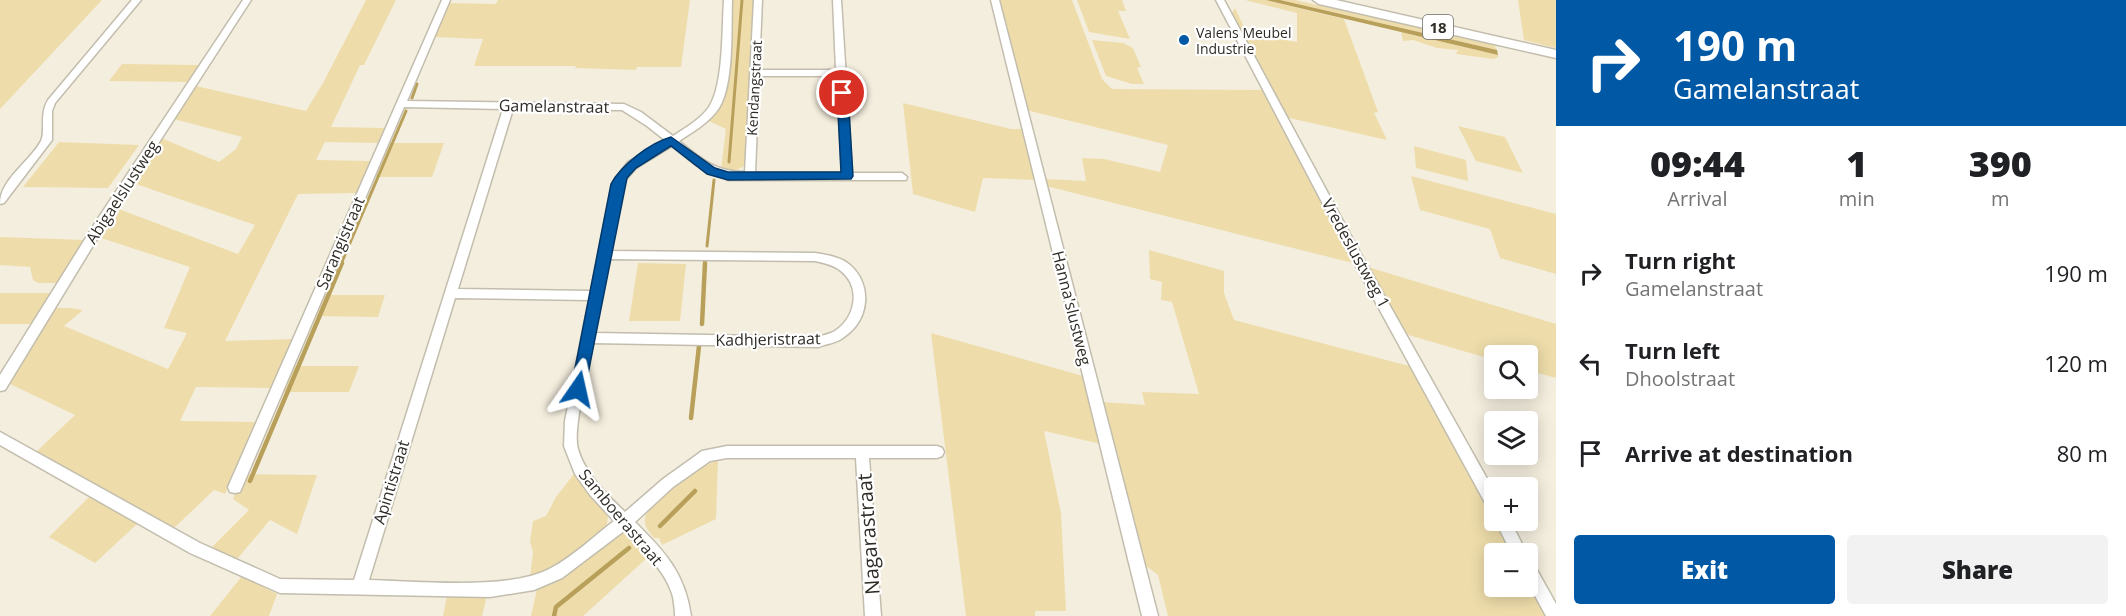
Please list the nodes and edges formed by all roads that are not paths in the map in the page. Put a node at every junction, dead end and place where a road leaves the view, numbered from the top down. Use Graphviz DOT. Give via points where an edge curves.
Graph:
graph roads {
  1 [pos="137,0"];
  2 [pos="247,0"];
  3 [pos="446,0"];
  4 [pos="728,0"];
  5 [pos="758,0"];
  6 [pos="837,0"];
  7 [pos="994,0"];
  8 [pos="1220,0"];
  9 [pos="1319,0"];
  10 [pos="1556,54"];
  11 [pos="755,73"];
  12 [pos="841,73"];
  13 [pos="400,104"];
  14 [pos="509,105"];
  15 [pos="671,140"];
  16 [pos="750,175"];
  17 [pos="847,176"];
  18 [pos="902,177"];
  19 [pos="0,200"];
  20 [pos="604,255"];
  21 [pos="450,293"];
  22 [pos="597,296"];
  23 [pos="588,338"];
  24 [pos="0,386"];
  25 [pos="0,438"];
  26 [pos="862,452"];
  27 [pos="937,452"];
  28 [pos="235,487"];
  29 [pos="1484,487"];
  30 [pos="625,522"];
  31 [pos="1538,586"];
  32 [pos="359,587"];
  33 [pos="683,616"];
  34 [pos="873,616"];
  35 [pos="1150,616"];
  36 [pos="1554,616"];
  1 -- 19 [label="street" via="51,102 47,111 47,140"];
  2 -- 24 [label="street, Abigaelslustweg"];
  3 -- 13 [label="street, Sarangistraat"];
  4 -- 15 [label="street, Samboerastraat" via="721,88 715,105 705,118"];
  5 -- 11 [label="street, Kendangstraat"];
  6 -- 12 [label="street"];
  7 -- 35 [label="street, Hanna'slustweg"];
  8 -- 29 [label="street, Vredeslustweg 1"];
  9 -- 10 [label="main road, 18"];
  11 -- 12 [label="street"];
  11 -- 16 [label="street, Kendangstraat"];
  12 -- 17 [label="street"];
  13 -- 14 [label="street, Gamelanstraat"];
  13 -- 28 [label="street, Sarangistraat"];
  14 -- 15 [label="street, Gamelanstraat" via="624,107"];
  14 -- 21 [label="street, Apintistraat"];
  15 -- 16 [label="street, Gamelanstraat" via="711,171 728,176"];
  15 -- 20 [label="street, Samboerastraat" via="632,165 617,184"];
  16 -- 17 [label="street, Gamelanstraat"];
  17 -- 18 [label="street, Gamelanstraat"];
  20 -- 22 [label="street, Samboerastraat"];
  20 -- 23 [label="street, Kadhjeristraat" via="815,257 846,267 858,282 862,300 857,316 840,335 818,342"];
  21 -- 22 [label="street"];
  21 -- 32 [label="street, Apintistraat"];
  22 -- 23 [label="street, Samboerastraat"];
  23 -- 30 [label="street, Samboerastraat" via="570,447 579,469"];
  25 -- 32 [label="street" via="195,548 280,586"];
  26 -- 27 [label="street"];
  26 -- 30 [label="street" via="706,455"];
  26 -- 34 [label="street, Nagarastraat"];
  30 -- 32 [label="street" via="557,573 534,583 490,590"];
  30 -- 33 [label="street, Samboerastraat" via="676,584"];
  31 -- 36 [label="street"];
}
